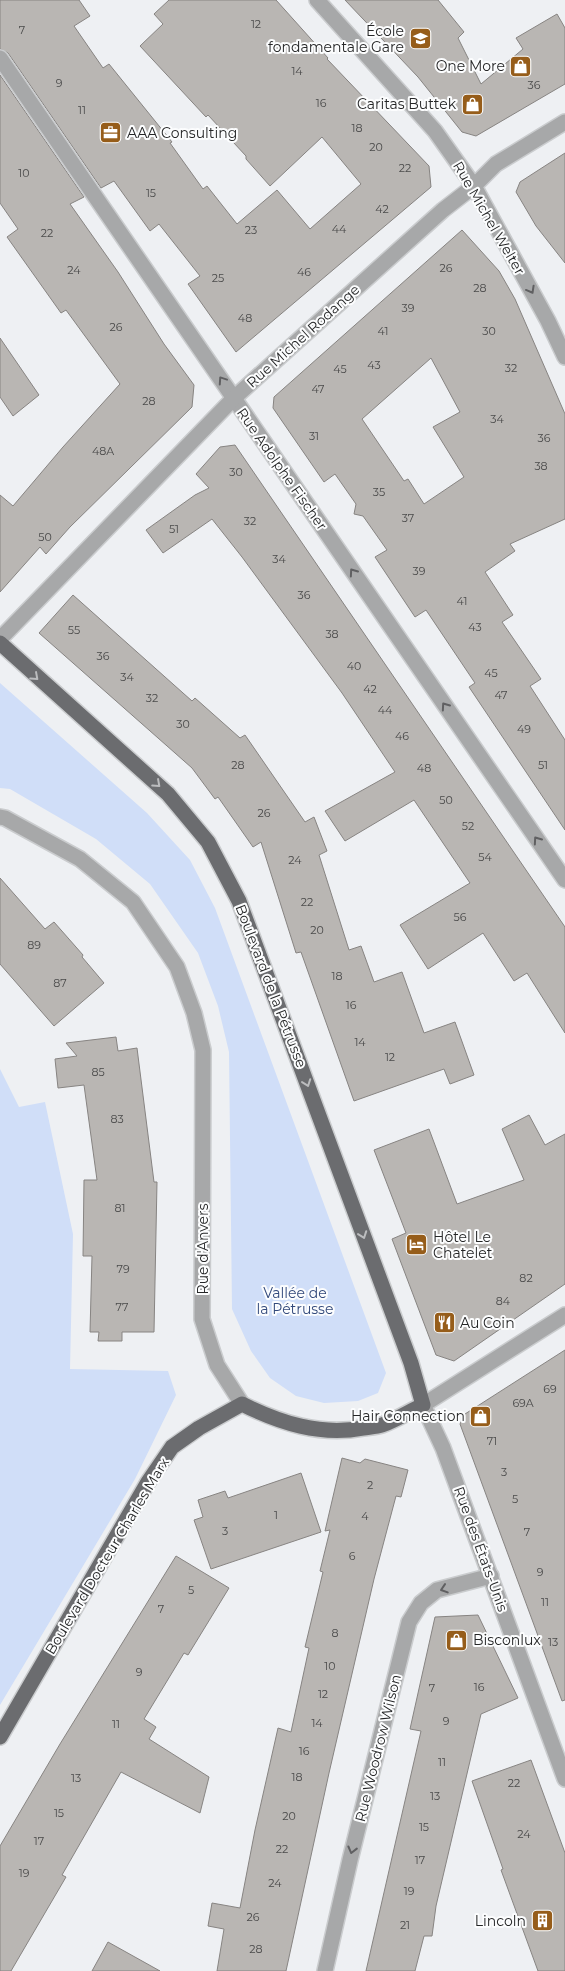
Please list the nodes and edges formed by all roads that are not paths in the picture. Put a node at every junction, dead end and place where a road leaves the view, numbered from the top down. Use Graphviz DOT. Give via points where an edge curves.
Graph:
graph roads {
  1 [pos="317,0"];
  2 [pos="0,58"];
  3 [pos="565,122"];
  4 [pos="474,186"];
  5 [pos="565,357"];
  6 [pos="234,398"];
  7 [pos="0,639"];
  8 [pos="0,643"];
  9 [pos="0,817"];
  10 [pos="565,880"];
  11 [pos="565,1315"];
  12 [pos="242,1404"];
  13 [pos="423,1404"];
  14 [pos="490,1576"];
  15 [pos="0,1737"];
  16 [pos="565,1779"];
  17 [pos="325,1971"];
  1 -- 4 [label="street, Rue Michel Welter" via="435,131"];
  6 -- 2 [label="street, Rue Adolphe Fischer, one-way"];
  3 -- 4 [label="street, Rue Michel Rodange" via="496,164"];
  4 -- 5 [label="street, Rue Michel Welter, one-way"];
  4 -- 6 [label="street, Rue Michel Rodange" via="443,210"];
  6 -- 7 [label="street, Rue Michel Rodange"];
  10 -- 6 [label="street, Rue Adolphe Fischer, one-way"];
  8 -- 13 [label="main road, Boulevard de la Pétrusse, one-way" via="168,794 208,842 239,901 411,1363"];
  9 -- 12 [label="street, Rue d'Anvers" via="80,859 132,902 177,967 203,1050 202,1319 217,1365"];
  11 -- 13 [label="street"];
  12 -- 13 [label="main road" via="292,1424 329,1431 350,1431 381,1426"];
  12 -- 15 [label="main road, Boulevard Docteur Charles Marx" via="199,1428 172,1448 148,1482"];
  13 -- 14 [label="street, Rue des États-Unis" via="443,1448"];
  14 -- 16 [label="street, Rue des États-Unis"];
  14 -- 17 [label="street, Rue Woodrow Wilson, one-way" via="437,1590 420,1603 409,1622"];
}
